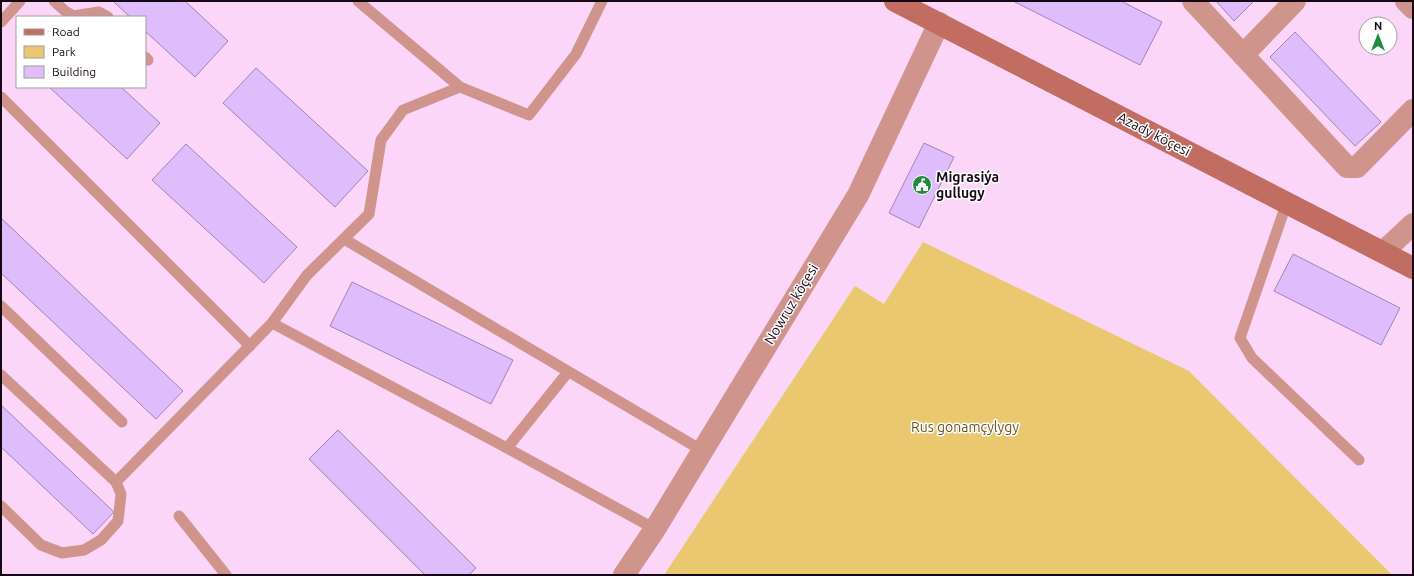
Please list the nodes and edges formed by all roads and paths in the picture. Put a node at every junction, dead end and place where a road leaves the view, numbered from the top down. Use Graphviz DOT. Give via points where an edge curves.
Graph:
graph roads {
  1 [pos="20,1"];
  2 [pos="54,1"];
  3 [pos="358,1"];
  4 [pos="602,1"];
  5 [pos="895,1"];
  6 [pos="1193,1"];
  7 [pos="1295,1"];
  8 [pos="1406,1"];
  9 [pos="1413,8"];
  10 [pos="73,16"];
  11 [pos="73,16"];
  12 [pos="106,16"];
  13 [pos="1,22"];
  14 [pos="939,23"];
  15 [pos="1243,55"];
  16 [pos="460,87"];
  17 [pos="1,97"];
  18 [pos="1413,110"];
  19 [pos="1287,202"];
  20 [pos="1413,224"];
  21 [pos="344,239"];
  22 [pos="1383,252"];
  23 [pos="1413,268"];
  24 [pos="1,306"];
  25 [pos="272,323"];
  26 [pos="250,346"];
  27 [pos="568,372"];
  28 [pos="1,375"];
  29 [pos="122,422"];
  30 [pos="507,448"];
  31 [pos="702,451"];
  32 [pos="1358,460"];
  33 [pos="116,482"];
  34 [pos="1,506"];
  35 [pos="179,516"];
  36 [pos="655,529"];
  37 [pos="226,575"];
  38 [pos="624,575"];
  1 -- 13 [label="lane"];
  2 -- 11 [label="lane"];
  3 -- 16 [label="lane"];
  4 -- 16 [label="lane" via="576,54 530,115"];
  5 -- 14 [label="main road, Azady köçesi"];
  6 -- 15 [label="street"];
  7 -- 15 [label="street"];
  8 -- 9 [label="street"];
  10 -- 12 [label="lane" via="99,12"];
  14 -- 19 [label="main road, Azady köçesi"];
  14 -- 31 [label="street, Nowruz köçesi" via="858,195"];
  15 -- 18 [label="street" via="1347,167 1357,167"];
  16 -- 21 [label="lane" via="403,110 381,140 369,214"];
  17 -- 26 [label="lane"];
  19 -- 22 [label="main road, Azady köçesi"];
  19 -- 32 [label="lane" via="1240,338 1252,358"];
  20 -- 22 [label="street"];
  21 -- 25 [label="lane" via="306,275"];
  21 -- 27 [label="lane"];
  22 -- 23 [label="main road, Azady köçesi"];
  24 -- 29 [label="lane"];
  25 -- 26 [label="lane"];
  25 -- 30 [label="lane"];
  26 -- 33 [label="lane"];
  27 -- 30 [label="lane"];
  27 -- 31 [label="lane"];
  28 -- 33 [label="lane"];
  30 -- 36 [label="lane"];
  31 -- 36 [label="street, Nowruz köçesi"];
  33 -- 34 [label="lane" via="121,494 118,521 100,540 84,550 62,553 41,545"];
  35 -- 37 [label="lane"];
  36 -- 38 [label="street, Nowruz köçesi"];
}
